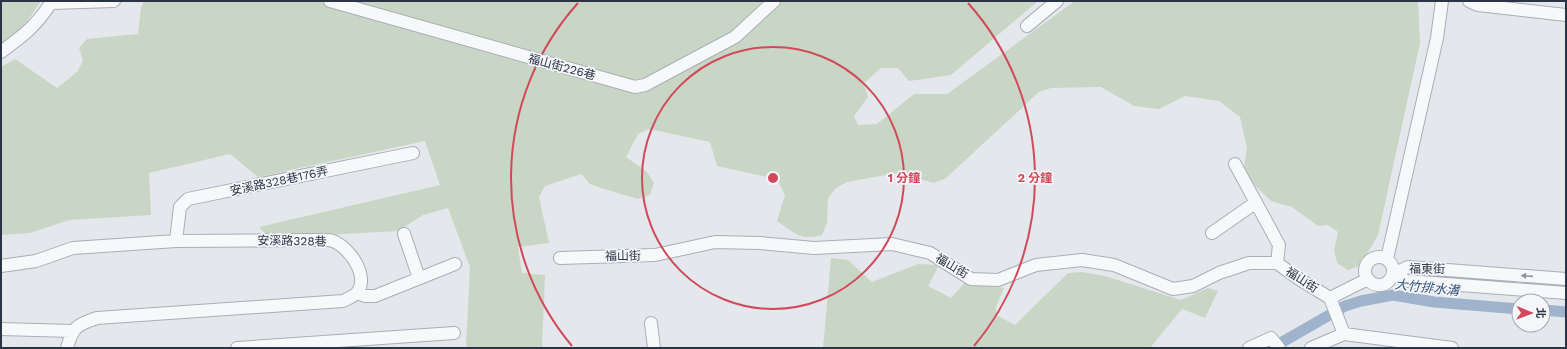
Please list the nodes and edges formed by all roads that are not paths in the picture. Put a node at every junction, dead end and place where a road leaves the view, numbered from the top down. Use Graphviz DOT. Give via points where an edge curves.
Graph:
graph roads {
  1 [pos="114,1"];
  2 [pos="330,1"];
  3 [pos="367,1"];
  4 [pos="774,1"];
  5 [pos="1057,1"];
  6 [pos="1442,1"];
  7 [pos="1475,2"];
  8 [pos="351,6"];
  9 [pos="1566,15"];
  10 [pos="1027,26"];
  11 [pos="1,52"];
  12 [pos="414,153"];
  13 [pos="1235,164"];
  14 [pos="1255,203"];
  15 [pos="1212,233"];
  16 [pos="404,234"];
  17 [pos="176,241"];
  18 [pos="560,258"];
  19 [pos="1387,259"];
  20 [pos="1277,263"];
  21 [pos="455,264"];
  22 [pos="1,266"];
  23 [pos="1393,274"];
  24 [pos="419,278"];
  25 [pos="1566,279"];
  26 [pos="1368,280"];
  27 [pos="357,293"];
  28 [pos="1566,293"];
  29 [pos="1330,298"];
  30 [pos="651,323"];
  31 [pos="1,329"];
  32 [pos="72,331"];
  33 [pos="454,333"];
  34 [pos="1344,334"];
  35 [pos="67,348"];
  36 [pos="237,348"];
  37 [pos="654,348"];
  38 [pos="1248,348"];
  39 [pos="1279,348"];
  40 [pos="1311,348"];
  41 [pos="1451,348"];
  1 -- 11 [label="street" via="51,3 28,33"];
  2 -- 8 [label="street, 福山街226巷"];
  3 -- 8 [label="street"];
  4 -- 8 [label="street, 福山街226巷" via="735,37 645,85 635,87"];
  5 -- 10 [label="street"];
  6 -- 19 [label="street" via="1437,38"];
  7 -- 9 [label="street"];
  12 -- 17 [label="street, 安溪路328巷176弄" via="188,199 180,207"];
  13 -- 14 [label="street"];
  14 -- 15 [label="street"];
  14 -- 20 [label="street" via="1280,246"];
  16 -- 24 [label="street"];
  17 -- 22 [label="street, 安溪路328巷" via="73,248 36,261"];
  17 -- 27 [label="street, 安溪路328巷" via="332,241 345,248 354,259 360,278"];
  18 -- 20 [label="street, 福山街" via="655,255 715,242 814,248 892,244 930,253 971,279 998,280 1036,265 1082,260 1114,265 1173,289 1193,286 1219,273 1249,263"];
  19 -- 23 [label="street" via="1392,266"];
  19 -- 26 [label="street" via="1377,256 1368,262 1365,271"];
  20 -- 29 [label="street, 福山街"];
  21 -- 24 [label="street"];
  25 -- 23 [label="street, 福東街, one-way" via="1408,266"];
  23 -- 26 [label="street" via="1383,284"];
  23 -- 28 [label="street, 福東街" via="1407,280"];
  24 -- 27 [label="street" via="375,296"];
  26 -- 29 [label="street, 福山街"];
  27 -- 32 [label="street" via="343,301 97,318"];
  29 -- 34 [label="street"];
  30 -- 37 [label="street"];
  31 -- 32 [label="street"];
  32 -- 35 [label="street"];
  33 -- 36 [label="street"];
  34 -- 40 [label="street"];
  34 -- 41 [label="street"];
  38 -- 39 [label="street" via="1271,338"];
}
